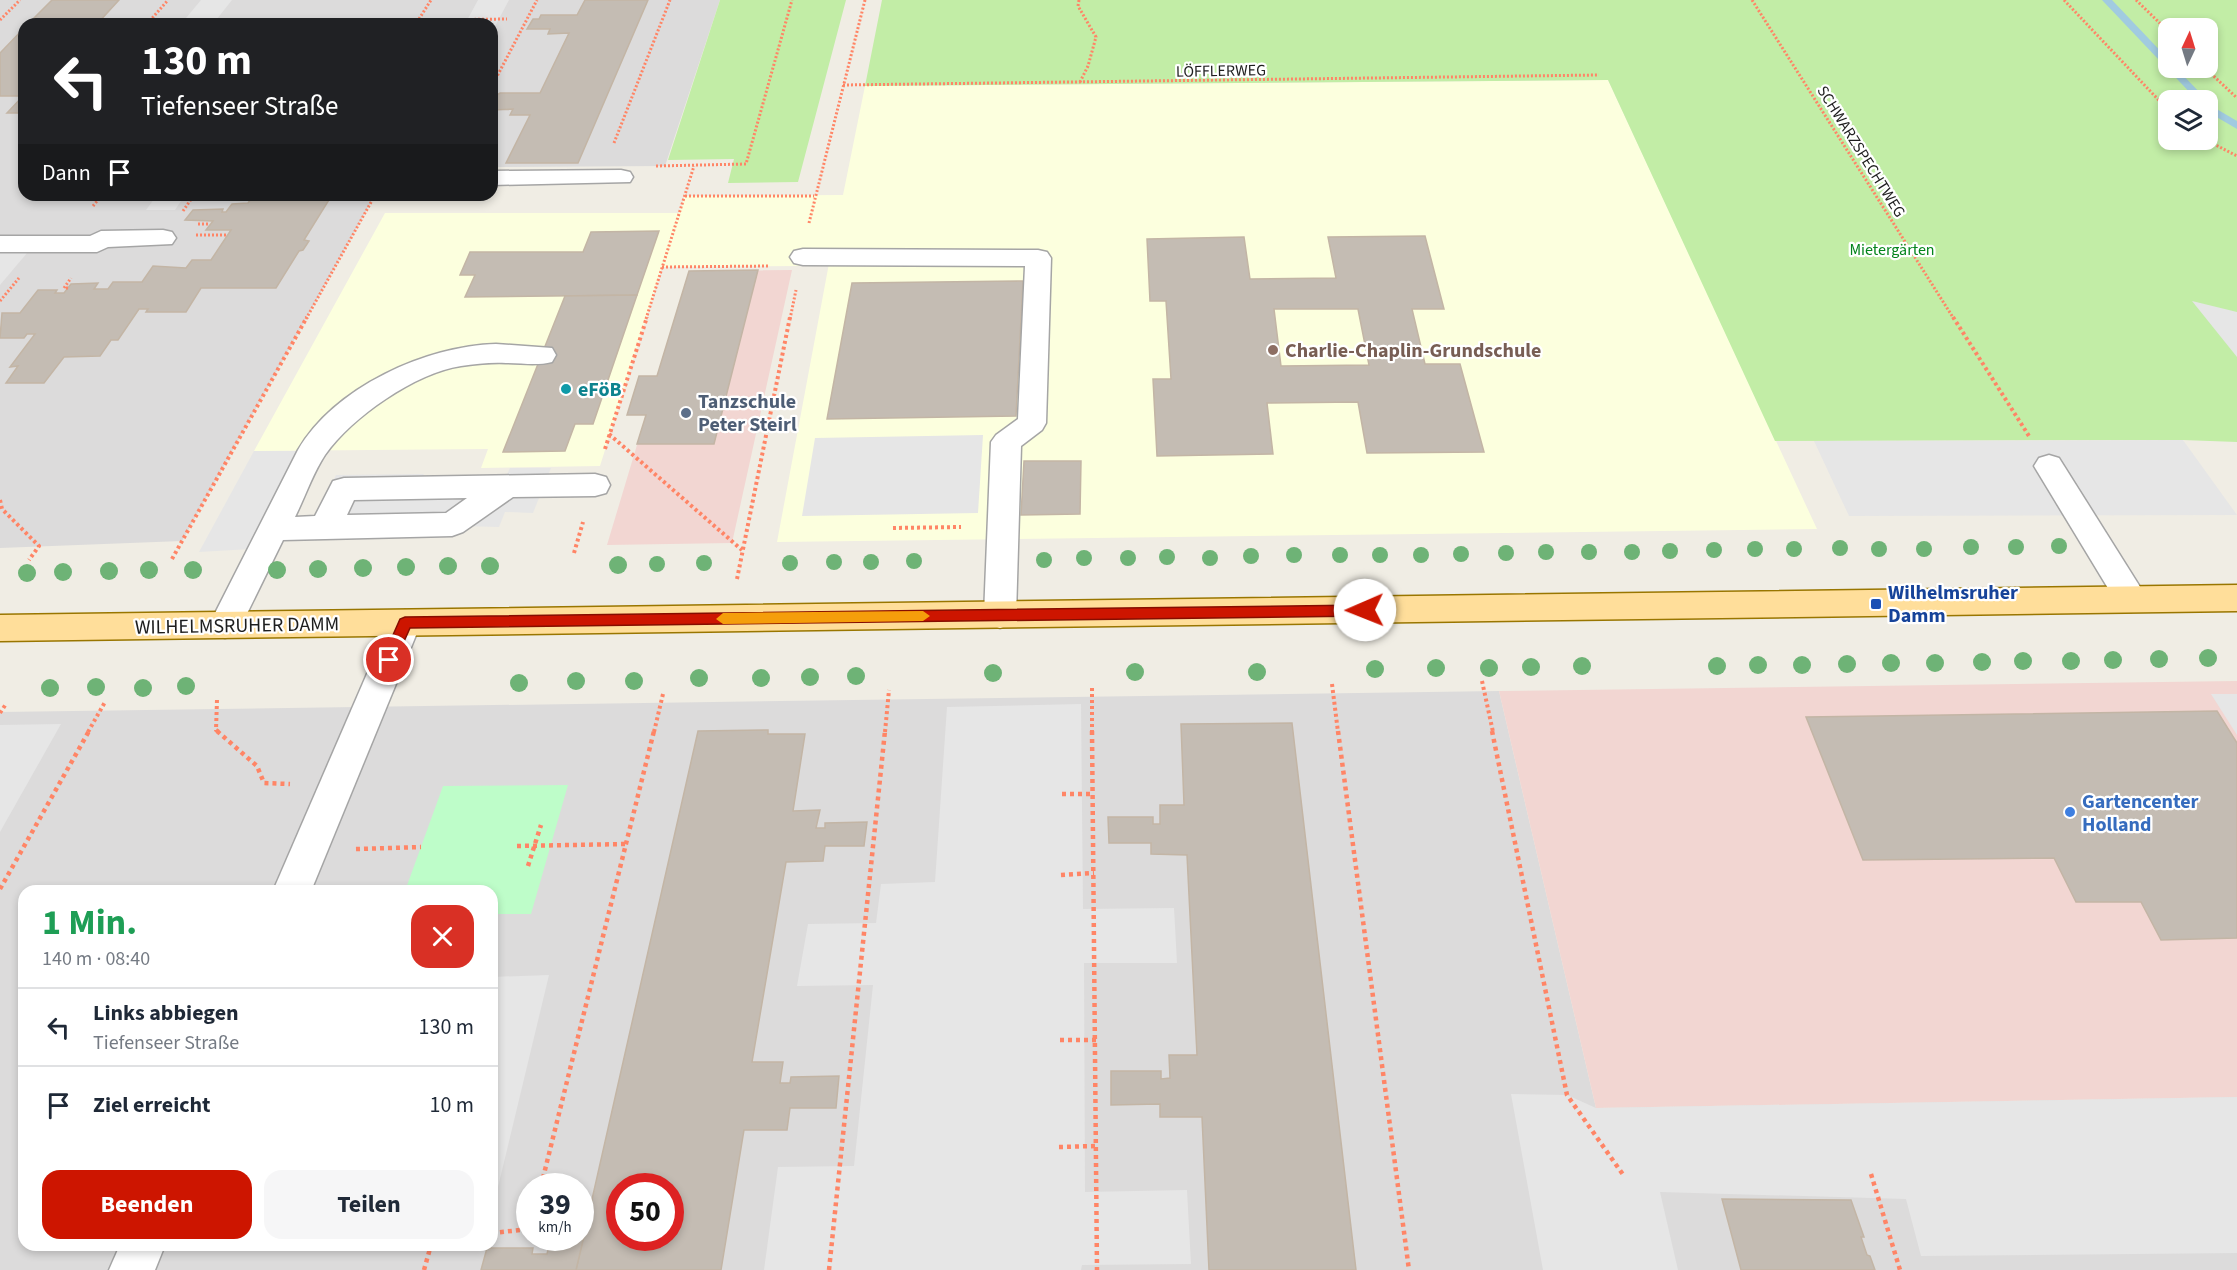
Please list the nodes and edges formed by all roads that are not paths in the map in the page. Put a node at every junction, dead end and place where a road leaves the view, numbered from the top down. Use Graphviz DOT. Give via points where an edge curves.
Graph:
graph roads {
  1 [pos="621,177"];
  2 [pos="498,178"];
  3 [pos="163,238"];
  4 [pos="0,244"];
  5 [pos="803,257"];
  6 [pos="542,355"];
  7 [pos="2049,466"];
  8 [pos="595,485"];
  9 [pos="273,529"];
  10 [pos="2237,598"];
  11 [pos="2131,599"];
  12 [pos="1000,615"];
  13 [pos="405,622"];
  14 [pos="225,625"];
  15 [pos="0,628"];
  16 [pos="294,885"];
  17 [pos="140,1251"];
  18 [pos="132,1270"];
  1 -- 2 [label="street"];
  3 -- 4 [label="street"];
  5 -- 12 [label="street" via="1038,258 1032,423 1006,442"];
  6 -- 9 [label="street" via="456,357 421,369 358,405 313,450"];
  7 -- 11 [label="street"];
  8 -- 9 [label="street" via="505,488 452,524"];
  9 -- 14 [label="street"];
  10 -- 11 [label="main road, WILHELMSRUHER DAMM"];
  11 -- 12 [label="main road, WILHELMSRUHER DAMM"];
  12 -- 13 [label="main road, WILHELMSRUHER DAMM"];
  13 -- 14 [label="main road, WILHELMSRUHER DAMM"];
  13 -- 16 [label="street"];
  14 -- 15 [label="main road, WILHELMSRUHER DAMM"];
  17 -- 18 [label="street"];
}
